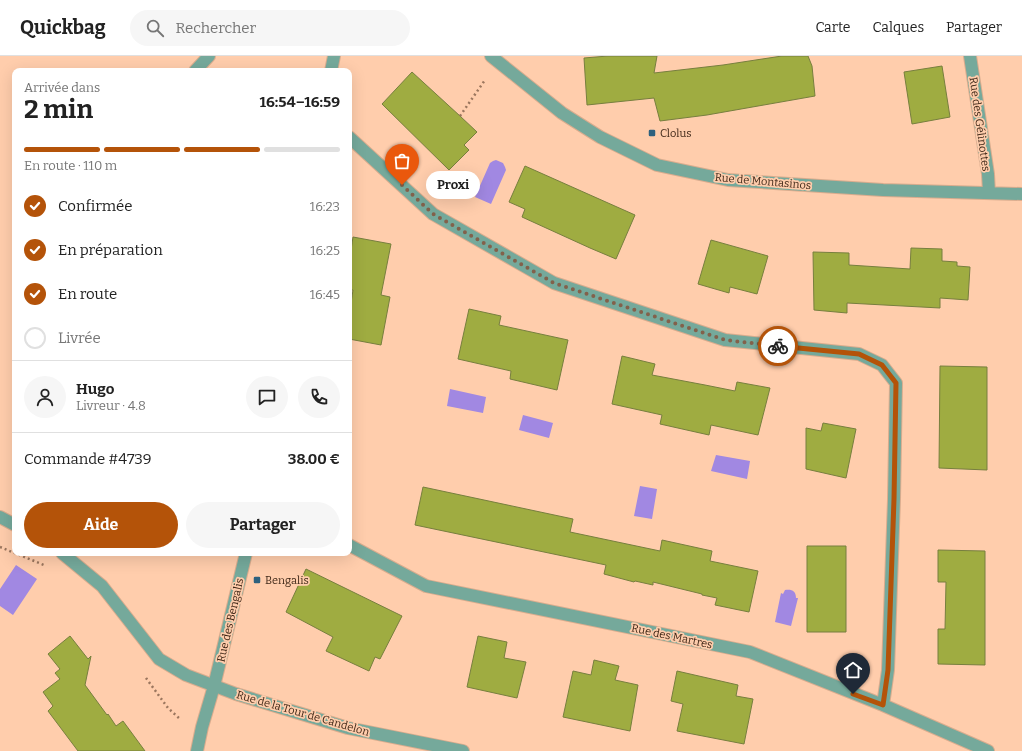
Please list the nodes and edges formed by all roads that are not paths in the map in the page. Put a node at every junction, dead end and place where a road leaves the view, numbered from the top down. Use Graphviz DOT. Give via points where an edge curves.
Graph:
graph roads {
  1 [pos="209,56"];
  2 [pos="334,56"];
  3 [pos="970,56"];
  4 [pos="494,59"];
  5 [pos="198,68"];
  6 [pos="332,68"];
  7 [pos="352,140"];
  8 [pos="989,193"];
  9 [pos="1022,194"];
  10 [pos="0,517"];
  11 [pos="12,523"];
  12 [pos="352,547"];
  13 [pos="66,556"];
  14 [pos="245,556"];
  15 [pos="214,686"];
  16 [pos="883,705"];
  17 [pos="197,751"];
  18 [pos="463,751"];
  19 [pos="988,751"];
  1 -- 5 [label="street"];
  2 -- 6 [label="street"];
  3 -- 8 [label="street, Rue des Gélinottes"];
  4 -- 8 [label="street, Rue de Montasinos" via="562,113 657,165 728,180 883,190"];
  7 -- 16 [label="street" via="433,214 554,283 725,340 859,354 882,365 896,383 888,670"];
  8 -- 9 [label="street, Rue de Montasinos"];
  10 -- 11 [label="street"];
  12 -- 16 [label="street, Rue des Martres" via="426,586 750,652"];
  13 -- 15 [label="street, Rue de la Tour de Candelon" via="102,586 159,659 186,675"];
  14 -- 15 [label="street, Rue des Bengalis"];
  15 -- 17 [label="street, Rue des Bengalis"];
  15 -- 18 [label="street, Rue de la Tour de Candelon" via="348,728"];
  16 -- 19 [label="street, Rue des Martres"];
}
